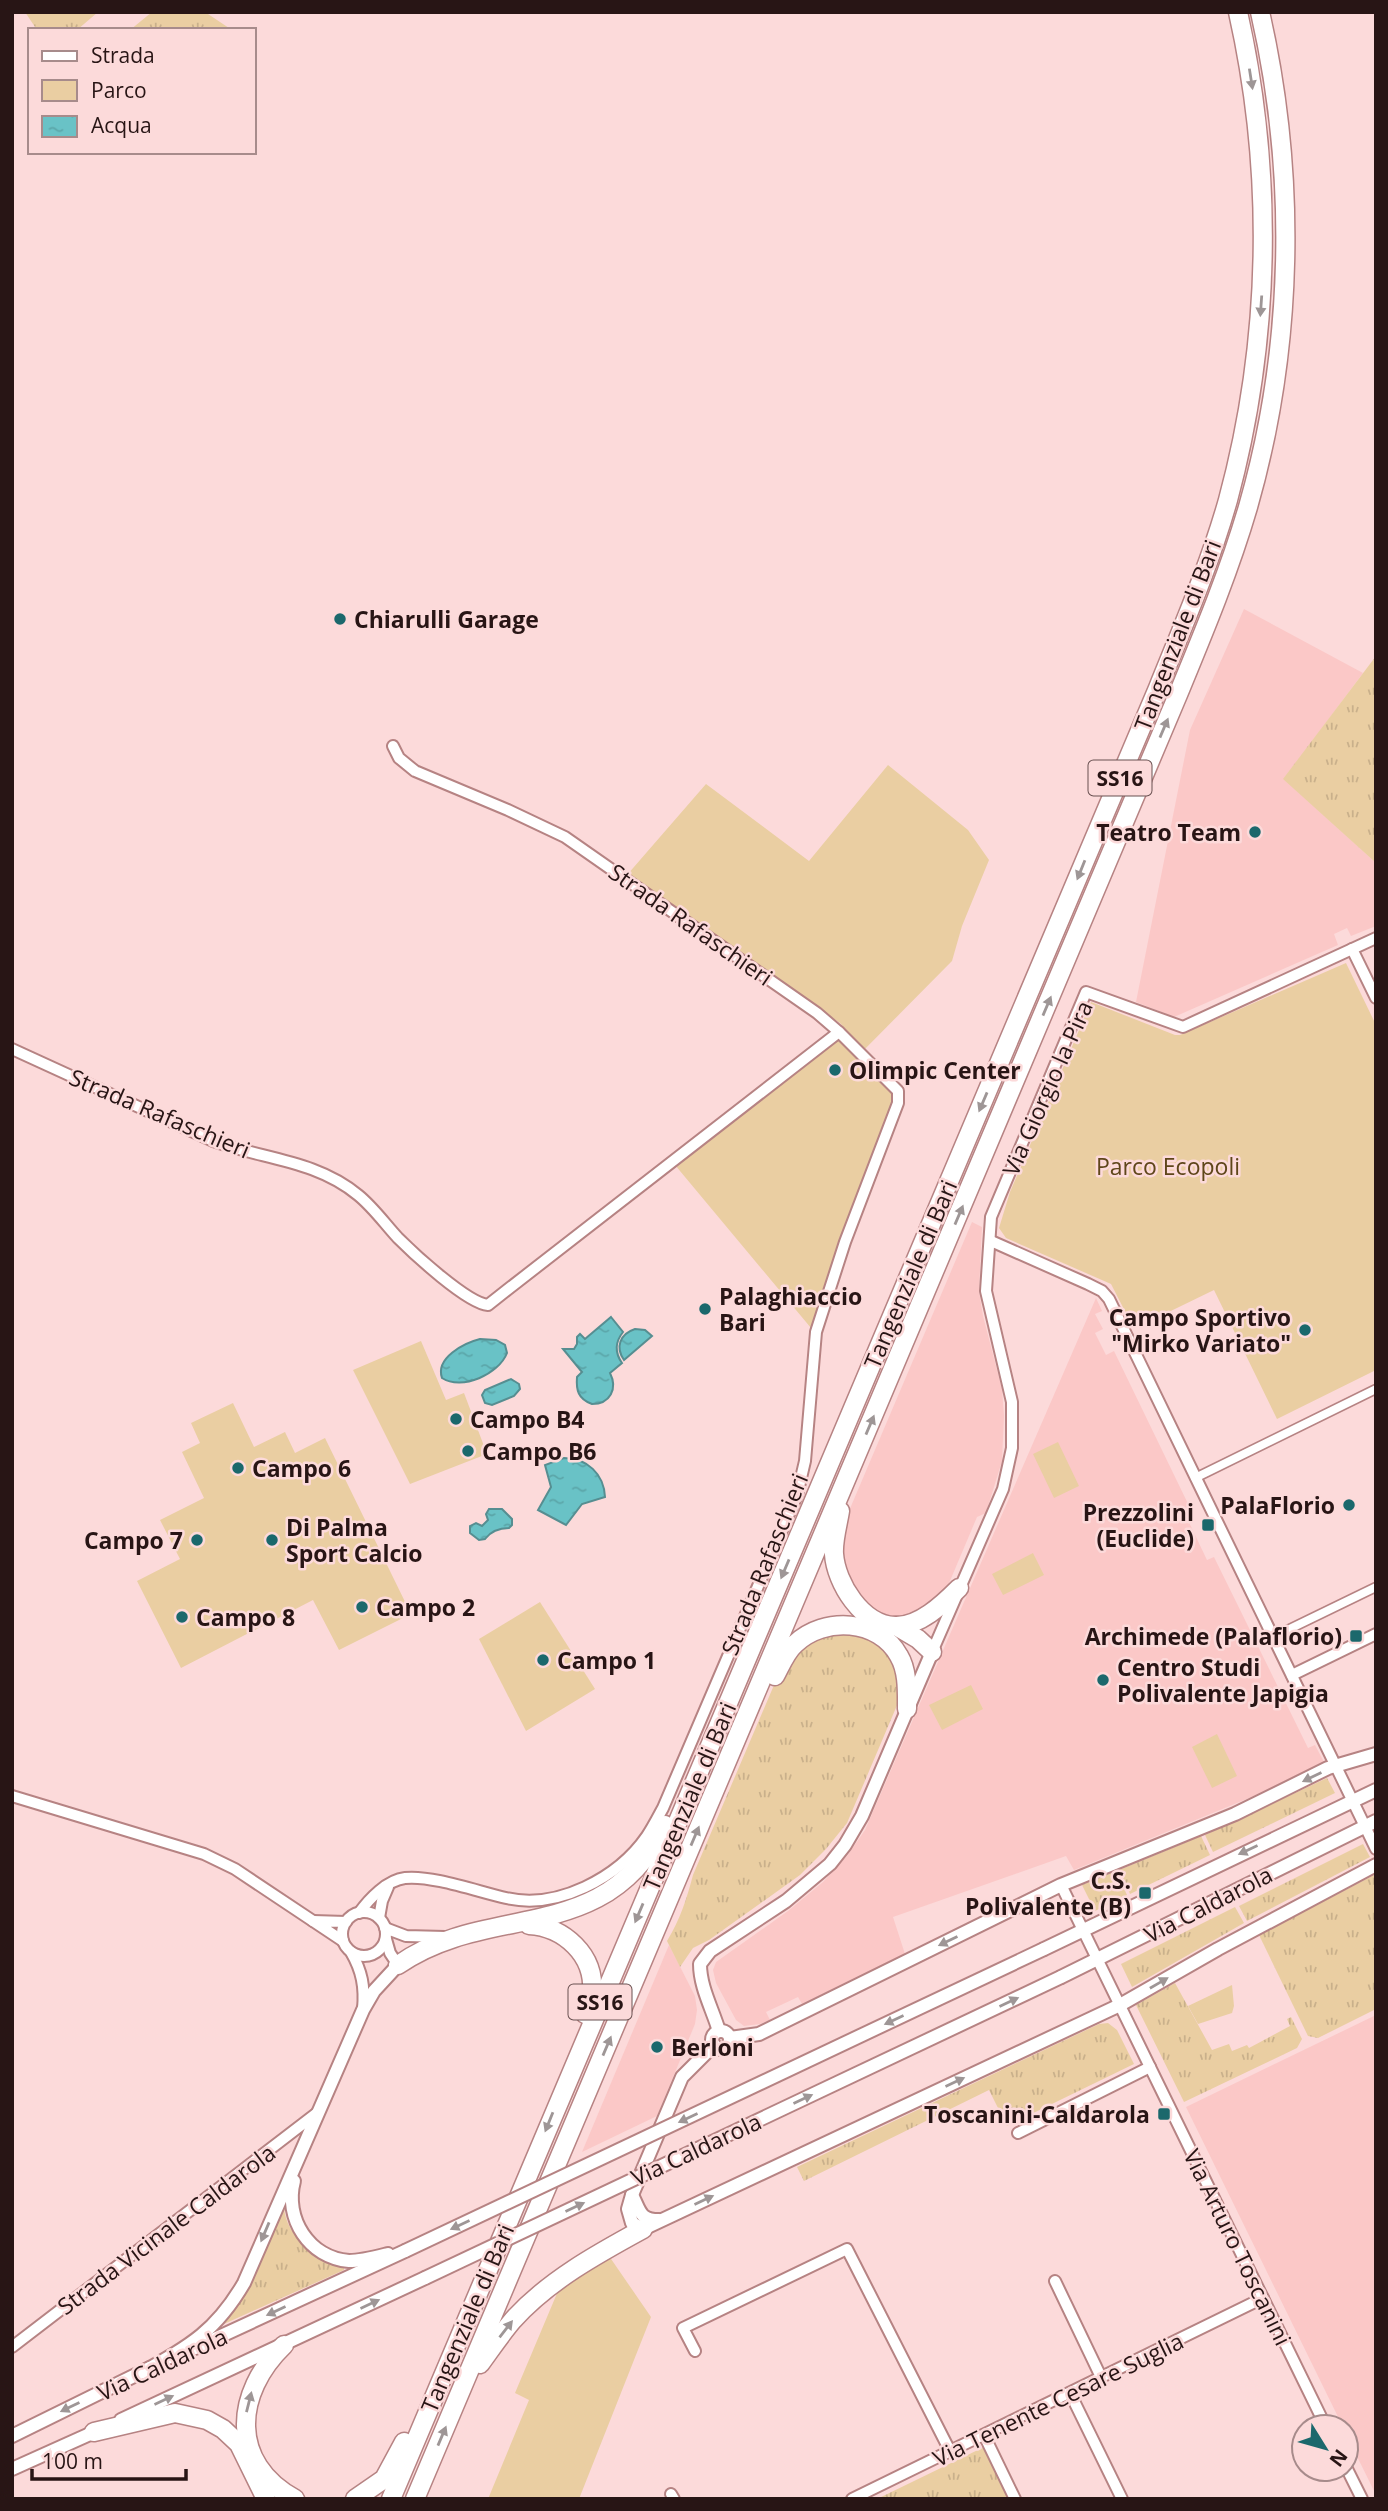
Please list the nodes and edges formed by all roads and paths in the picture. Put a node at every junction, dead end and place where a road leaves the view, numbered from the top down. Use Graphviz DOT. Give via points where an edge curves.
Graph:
graph roads {
  1 [pos="1238,12"];
  2 [pos="1260,12"];
  3 [pos="393,746"];
  4 [pos="1376,938"];
  5 [pos="1352,949"];
  6 [pos="1376,998"];
  7 [pos="839,1032"];
  8 [pos="12,1049"];
  9 [pos="991,1241"];
  10 [pos="1376,1389"];
  11 [pos="1195,1478"];
  12 [pos="843,1487"];
  13 [pos="1376,1587"];
  14 [pos="959,1588"];
  15 [pos="896,1626"];
  16 [pos="1376,1633"];
  17 [pos="1273,1637"];
  18 [pos="893,1646"];
  19 [pos="932,1652"];
  20 [pos="1292,1675"];
  21 [pos="907,1709"];
  22 [pos="1376,1754"];
  23 [pos="705,1759"];
  24 [pos="1337,1765"];
  25 [pos="725,1768"];
  26 [pos="1376,1790"];
  27 [pos="12,1796"];
  28 [pos="1353,1800"];
  29 [pos="1370,1823"];
  30 [pos="1376,1849"];
  31 [pos="1376,1865"];
  32 [pos="390,1884"];
  33 [pos="1061,1885"];
  34 [pos="359,1913"];
  35 [pos="313,1921"];
  36 [pos="346,1922"];
  37 [pos="515,1925"];
  38 [pos="383,1928"];
  39 [pos="1083,1930"];
  40 [pos="458,1937"];
  41 [pos="343,1941"];
  42 [pos="351,1952"];
  43 [pos="373,1955"];
  44 [pos="1096,1960"];
  45 [pos="398,1965"];
  46 [pos="1120,2006"];
  47 [pos="363,2010"];
  48 [pos="724,2034"];
  49 [pos="1150,2067"];
  50 [pos="564,2086"];
  51 [pos="320,2112"];
  52 [pos="1018,2133"];
  53 [pos="304,2148"];
  54 [pos="632,2195"];
  55 [pos="663,2220"];
  56 [pos="643,2229"];
  57 [pos="405,2251"];
  58 [pos="1055,2281"];
  59 [pos="1263,2298"];
  60 [pos="284,2345"];
  61 [pos="12,2347"];
  62 [pos="695,2351"];
  63 [pos="143,2372"];
  64 [pos="1101,2377"];
  65 [pos="440,2382"];
  66 [pos="464,2383"];
  67 [pos="1070,2392"];
  68 [pos="1319,2413"];
  69 [pos="94,2432"];
  70 [pos="984,2435"];
  71 [pos="12,2436"];
  72 [pos="950,2451"];
  73 [pos="12,2469"];
  74 [pos="1354,2483"];
  75 [pos="266,2499"];
  76 [pos="295,2499"];
  77 [pos="355,2499"];
  78 [pos="391,2499"];
  79 [pos="415,2499"];
  80 [pos="852,2499"];
  81 [pos="1015,2499"];
  82 [pos="1122,2499"];
  83 [pos="1362,2499"];
  1 -- 23 [label="highway, Tangenziale di Bari / SS16, one-way" via="1260,145 1263,236 1251,396 1227,500 1158,688"];
  12 -- 2 [label="highway, Tangenziale di Bari / SS16, one-way" via="1212,613 1248,507 1273,386 1284,290 1278,106"];
  3 -- 7 [label="street, Strada Rafaschieri" via="415,771 585,849"];
  4 -- 5 [label="street, Via Giorgio la Pira"];
  5 -- 6 [label="street"];
  5 -- 9 [label="street, Via Giorgio la Pira" via="1183,1027 1086,992 991,1216"];
  7 -- 8 [label="street, Strada Rafaschieri" via="488,1305 475,1302 450,1282 398,1238 359,1195 337,1180 213,1140"];
  7 -- 32 [label="street, Strada Rafaschieri" via="898,1091 898,1103 816,1332 805,1461 797,1495 663,1808 630,1856 603,1877 561,1896 510,1899 414,1878"];
  9 -- 11 [label="street" via="1105,1295"];
  9 -- 14 [label="street" via="986,1290 1012,1402 1012,1448 1003,1489"];
  10 -- 11 [label="street"];
  11 -- 17 [label="street"];
  12 -- 15 [label="highway" via="834,1552 838,1575 864,1612"];
  12 -- 25 [label="highway, Tangenziale di Bari / SS16"];
  13 -- 17 [label="street"];
  14 -- 15 [label="highway" via="930,1613"];
  14 -- 19 [label="street"];
  15 -- 19 [label="highway"];
  16 -- 20 [label="street"];
  17 -- 20 [label="street"];
  18 -- 19 [label="highway" via="913,1654"];
  18 -- 21 [label="highway" via="906,1679"];
  18 -- 25 [label="highway" via="864,1627 844,1625 810,1633 784,1657"];
  19 -- 21 [label="street"];
  20 -- 24 [label="street"];
  21 -- 48 [label="street" via="862,1816 830,1864 786,1901 710,1951 700,1964 700,1980"];
  22 -- 24 [label="street"];
  23 -- 37 [label="highway" via="649,1855 625,1878 593,1902"];
  23 -- 50 [label="highway, Tangenziale di Bari / SS16, one-way"];
  24 -- 28 [label="street"];
  24 -- 33 [label="street, one-way" via="1235,1814"];
  66 -- 25 [label="highway, Tangenziale di Bari / SS16, one-way"];
  26 -- 28 [label="street, Via Caldarola"];
  27 -- 35 [label="street" via="204,1854"];
  28 -- 29 [label="street"];
  28 -- 39 [label="street, Via Caldarola, one-way"];
  29 -- 30 [label="street"];
  29 -- 44 [label="street, Via Caldarola"];
  46 -- 31 [label="street, Via Caldarola, one-way"];
  32 -- 34 [label="street"];
  32 -- 38 [label="street" via="382,1901"];
  33 -- 39 [label="street, Via Arturo Toscanini"];
  33 -- 48 [label="street, one-way" via="759,2034"];
  34 -- 36 [label="street"];
  34 -- 38 [label="street" via="366,1912"];
  35 -- 36 [label="street"];
  35 -- 41 [label="street"];
  36 -- 41 [label="street"];
  37 -- 40 [label="highway"];
  37 -- 50 [label="highway" via="535,1926 567,1937 590,1972 592,1992 563,2067"];
  38 -- 40 [label="street" via="407,1936"];
  38 -- 43 [label="street" via="383,1945"];
  38 -- 45 [label="street"];
  39 -- 44 [label="street, Via Arturo Toscanini"];
  39 -- 57 [label="street, Via Caldarola, one-way, bridge"];
  40 -- 45 [label="highway" via="431,1945"];
  41 -- 42 [label="street"];
  42 -- 43 [label="street"];
  42 -- 47 [label="street" via="363,1978"];
  43 -- 45 [label="street"];
  44 -- 46 [label="street, Via Arturo Toscanini"];
  60 -- 44 [label="street, Via Caldarola, one-way, bridge"];
  45 -- 47 [label="street"];
  46 -- 49 [label="street, Via Arturo Toscanini"];
  55 -- 46 [label="street, Via Caldarola, one-way"];
  47 -- 51 [label="street"];
  48 -- 54 [label="street" via="713,2036 714,2045 682,2077"];
  49 -- 52 [label="street"];
  49 -- 59 [label="street, Via Arturo Toscanini"];
  50 -- 65 [label="highway, Tangenziale di Bari / SS16, one-way"];
  51 -- 53 [label="street"];
  51 -- 61 [label="street, Strada Vicinale Caldarola"];
  53 -- 57 [label="street" via="290,2195 300,2231 313,2247 349,2261"];
  53 -- 63 [label="street, one-way" via="233,2302 203,2335"];
  54 -- 55 [label="street" via="643,2216"];
  54 -- 56 [label="street" via="628,2209 632,2223"];
  55 -- 56 [label="street, Via Caldarola"];
  66 -- 56 [label="highway, SS16, one-way" via="514,2319 557,2282 594,2255"];
  57 -- 63 [label="street, Via Caldarola, one-way"];
  58 -- 64 [label="street"];
  59 -- 64 [label="street, Via Tenente Cesare Suglia"];
  59 -- 68 [label="street, Via Arturo Toscanini"];
  69 -- 60 [label="street, Via Caldarola, one-way"];
  76 -- 60 [label="highway, one-way" via="261,2472 249,2446 245,2422 259,2374"];
  62 -- 72 [label="street" via="683,2328 847,2249"];
  63 -- 71 [label="street, Via Caldarola, one-way"];
  64 -- 67 [label="street, Via Tenente Cesare Suglia"];
  65 -- 77 [label="highway, SS16" via="384,2479"];
  65 -- 78 [label="highway, Tangenziale di Bari / SS16"];
  79 -- 66 [label="highway, Tangenziale di Bari / SS16, one-way"];
  67 -- 70 [label="street, Via Tenente Cesare Suglia"];
  67 -- 82 [label="street"];
  69 -- 73 [label="street, Via Caldarola"];
  69 -- 75 [label="highway" via="175,2413 206,2420 239,2444"];
  70 -- 72 [label="street, Via Tenente Cesare Suglia"];
  70 -- 81 [label="street"];
  72 -- 80 [label="street, Via Tenente Cesare Suglia"];
  74 -- 83 [label="street"];
}
